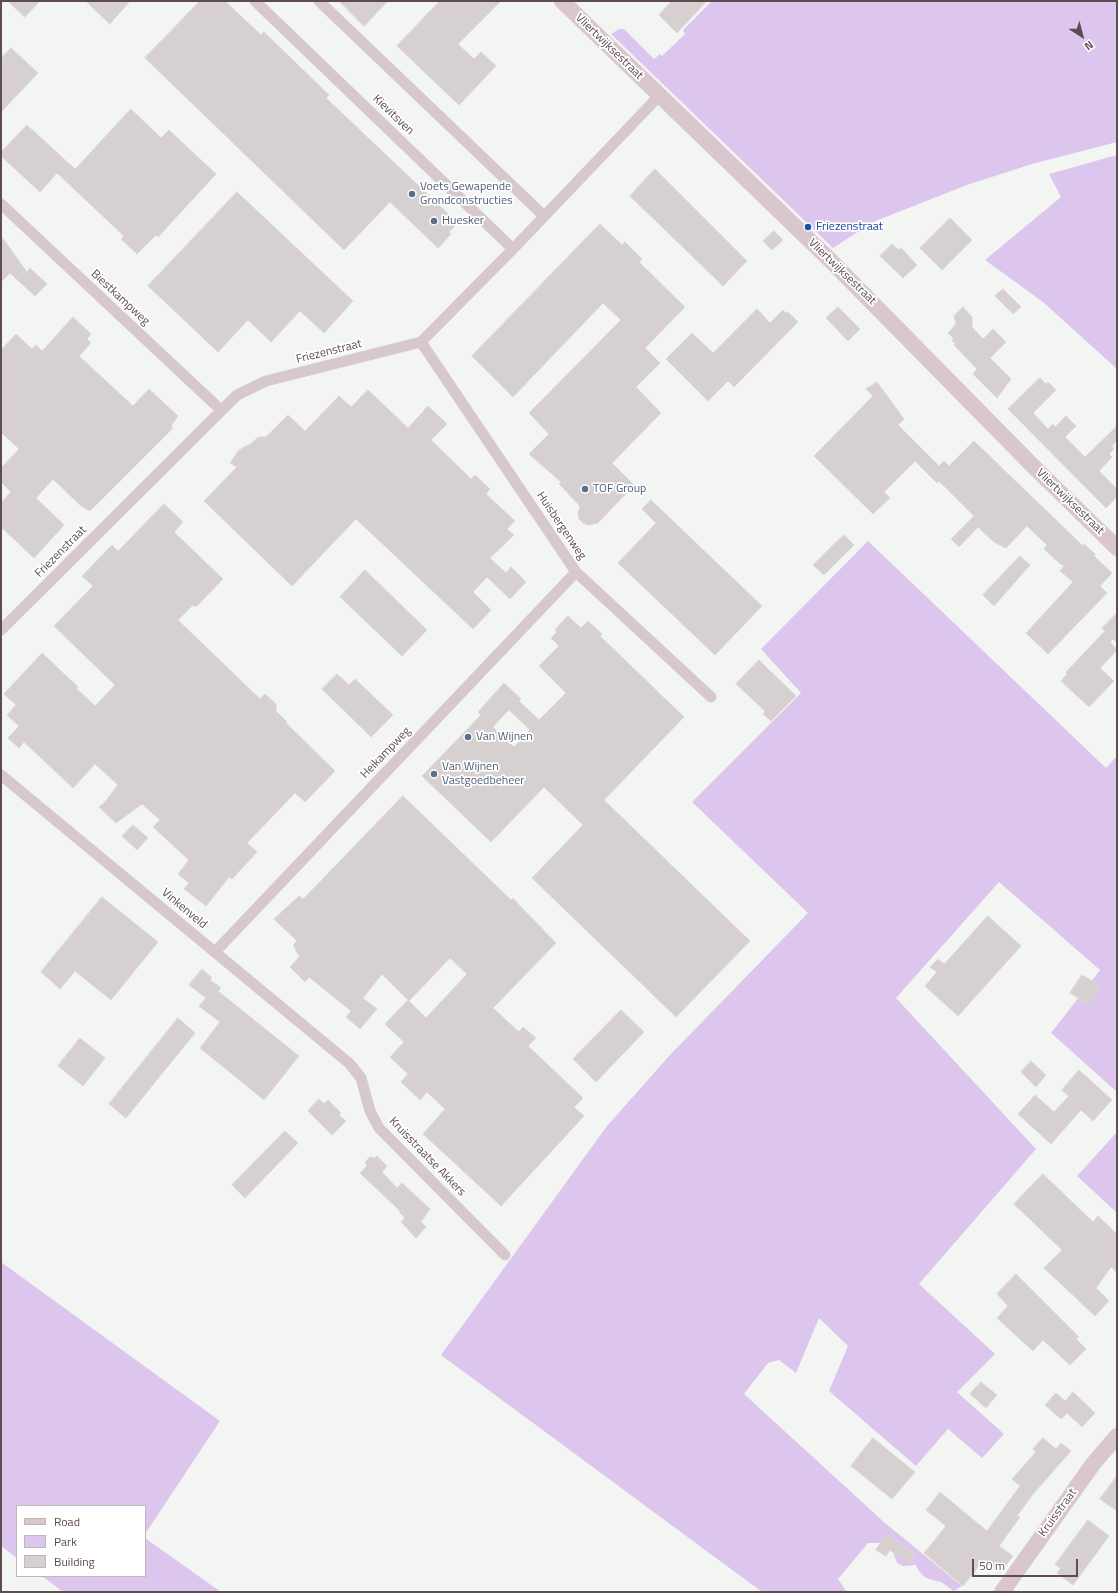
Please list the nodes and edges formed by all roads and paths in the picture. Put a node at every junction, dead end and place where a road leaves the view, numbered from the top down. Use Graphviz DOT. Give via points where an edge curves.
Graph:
graph roads {
  1 [pos="255,1"];
  2 [pos="319,1"];
  3 [pos="562,1"];
  4 [pos="658,96"];
  5 [pos="1,204"];
  6 [pos="544,216"];
  7 [pos="513,248"];
  8 [pos="421,342"];
  9 [pos="222,410"];
  10 [pos="1117,548"];
  11 [pos="576,572"];
  12 [pos="1,630"];
  13 [pos="711,697"];
  14 [pos="1,774"];
  15 [pos="215,952"];
  16 [pos="350,1064"];
  17 [pos="505,1256"];
  18 [pos="1117,1436"];
  19 [pos="1002,1592"];
  1 -- 7 [label="street, Kievitsven"];
  2 -- 6 [label="street"];
  3 -- 4 [label="street, Vliertwijksestraat"];
  4 -- 6 [label="street"];
  4 -- 10 [label="street, Vliertwijksestraat" via="836,266"];
  5 -- 9 [label="street, Biestkampweg"];
  6 -- 7 [label="street"];
  7 -- 8 [label="street"];
  8 -- 9 [label="street, Friezenstraat" via="266,381 237,395"];
  8 -- 11 [label="street, Huisbergenweg"];
  9 -- 12 [label="street, Friezenstraat"];
  11 -- 13 [label="street, Huisbergenweg"];
  11 -- 15 [label="street, Heikampweg"];
  14 -- 15 [label="street, Vinkenveld"];
  15 -- 16 [label="street, Vinkenveld"];
  16 -- 17 [label="street, Kruisstraatse Akkers" via="361,1078 370,1111 379,1128"];
  18 -- 19 [label="street, Kruisstraat" via="1093,1464"];
}
